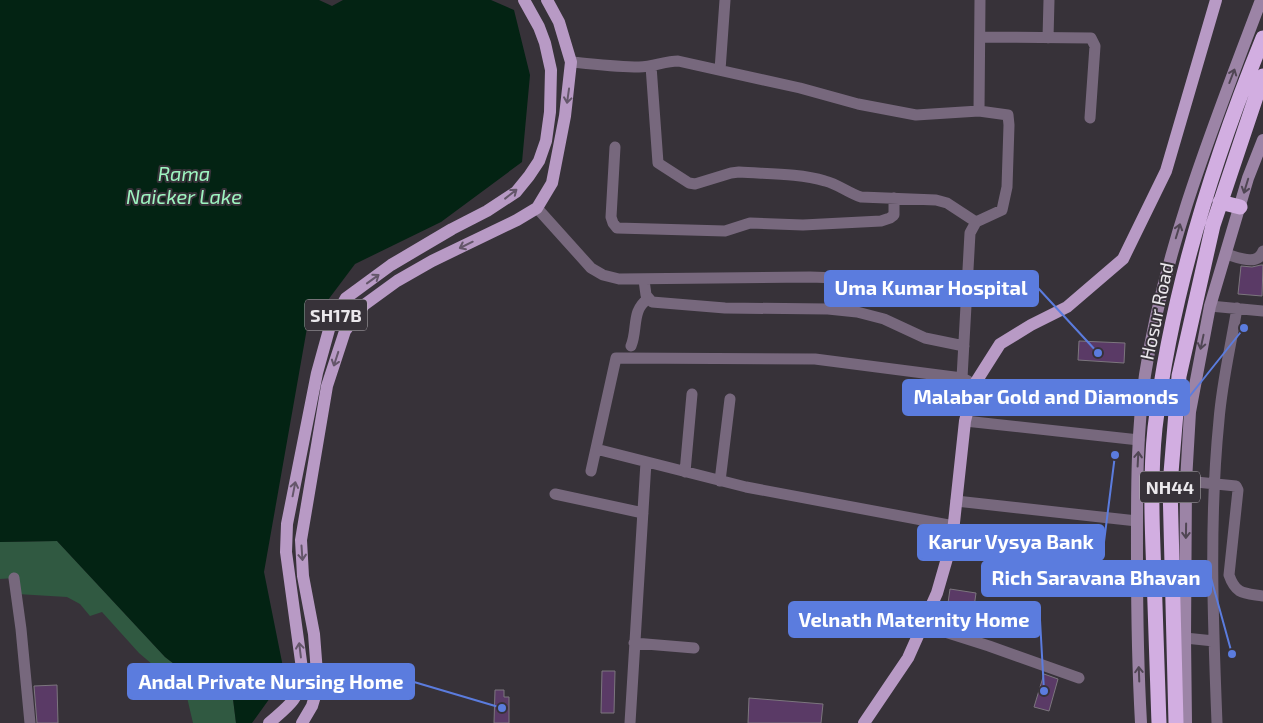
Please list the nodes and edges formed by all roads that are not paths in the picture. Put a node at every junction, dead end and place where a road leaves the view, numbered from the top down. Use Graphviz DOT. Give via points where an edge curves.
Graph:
graph roads {
  1 [pos="524,0"];
  2 [pos="547,0"];
  3 [pos="725,0"];
  4 [pos="980,0"];
  5 [pos="1049,0"];
  6 [pos="1216,0"];
  7 [pos="1261,0"];
  8 [pos="980,37"];
  9 [pos="1048,38"];
  10 [pos="1263,38"];
  11 [pos="570,62"];
  12 [pos="645,66"];
  13 [pos="720,70"];
  14 [pos="1257,73"];
  15 [pos="1231,100"];
  16 [pos="979,111"];
  17 [pos="1090,118"];
  18 [pos="1263,140"];
  19 [pos="615,147"];
  20 [pos="894,198"];
  21 [pos="1220,202"];
  22 [pos="1240,207"];
  23 [pos="537,208"];
  24 [pos="976,222"];
  25 [pos="1263,251"];
  26 [pos="1226,254"];
  27 [pos="644,280"];
  28 [pos="967,286"];
  29 [pos="648,299"];
  30 [pos="1210,306"];
  31 [pos="1237,308"];
  32 [pos="1263,311"];
  33 [pos="631,346"];
  34 [pos="964,346"];
  35 [pos="962,378"];
  36 [pos="974,385"];
  37 [pos="692,394"];
  38 [pos="730,399"];
  39 [pos="965,421"];
  40 [pos="1139,440"];
  41 [pos="596,449"];
  42 [pos="646,462"];
  43 [pos="592,471"];
  44 [pos="685,472"];
  45 [pos="720,481"];
  46 [pos="1186,481"];
  47 [pos="1215,484"];
  48 [pos="555,494"];
  49 [pos="956,501"];
  50 [pos="643,513"];
  51 [pos="1137,521"];
  52 [pos="954,526"];
  53 [pos="14,578"];
  54 [pos="1263,596"];
  55 [pos="923,625"];
  56 [pos="1185,638"];
  57 [pos="1214,641"];
  58 [pos="634,643"];
  59 [pos="694,648"];
  60 [pos="1080,678"];
  61 [pos="270,722"];
  62 [pos="30,723"];
  63 [pos="302,723"];
  64 [pos="630,723"];
  65 [pos="864,723"];
  66 [pos="1140,723"];
  67 [pos="1159,723"];
  68 [pos="1176,723"];
  69 [pos="1186,723"];
  70 [pos="1217,723"];
  61 -- 1 [label="main road, SH17B, one-way" via="300,691 303,676 286,552 288,524 317,373 330,326 346,298 391,265 488,211 516,192 530,176 546,142 550,70 545,43"];
  2 -- 11 [label="main road, SH17B" via="559,22"];
  3 -- 13 [label="street"];
  4 -- 8 [label="street"];
  5 -- 9 [label="street"];
  6 -- 36 [label="main road" via="1166,171 1123,259 1067,307 1000,344"];
  15 -- 7 [label="street, one-way"];
  8 -- 9 [label="street"];
  8 -- 16 [label="street"];
  9 -- 17 [label="street" via="1091,38 1094,41"];
  10 -- 14 [label="highway, Hosur Road / NH44"];
  11 -- 12 [label="street"];
  11 -- 23 [label="main road, SH17B, one-way" via="565,116 552,183"];
  12 -- 13 [label="street" via="678,60"];
  12 -- 20 [label="street" via="658,163 689,183 701,183 739,172 813,178 835,184 861,197"];
  13 -- 16 [label="street" via="916,116"];
  14 -- 15 [label="highway, Hosur Road / NH44"];
  14 -- 21 [label="highway, Hosur Road / NH44"];
  40 -- 15 [label="street, one-way" via="1145,376 1178,231"];
  15 -- 67 [label="highway, Hosur Road / NH44" via="1179,289 1155,429 1152,528"];
  16 -- 24 [label="street" via="1008,115 1009,125 1007,187 1002,210"];
  18 -- 22 [label="street, one-way"];
  19 -- 20 [label="street" via="611,217 617,228 725,231 750,223 803,225 881,220 894,215"];
  20 -- 24 [label="street" via="947,203"];
  21 -- 22 [label="highway"];
  21 -- 68 [label="highway, Hosur Road / NH44" via="1179,376 1170,485"];
  22 -- 26 [label="street"];
  23 -- 27 [label="street" via="591,268 619,280"];
  23 -- 63 [label="main road, SH17B, one-way" via="397,281 364,305 345,331 327,386 301,540 318,686"];
  24 -- 28 [label="street" via="970,233"];
  25 -- 26 [label="street" via="1256,260"];
  26 -- 30 [label="street"];
  27 -- 28 [label="street" via="810,278"];
  27 -- 29 [label="street"];
  28 -- 34 [label="street"];
  29 -- 33 [label="street" via="637,312"];
  29 -- 34 [label="street" via="652,302 726,308 857,312 884,319 925,338"];
  30 -- 31 [label="street"];
  30 -- 46 [label="street, one-way" via="1190,412"];
  31 -- 32 [label="street"];
  31 -- 47 [label="street" via="1219,417"];
  34 -- 35 [label="street"];
  35 -- 36 [label="street"];
  35 -- 41 [label="street" via="815,360 616,358"];
  36 -- 39 [label="main road"];
  37 -- 44 [label="street"];
  38 -- 45 [label="street"];
  39 -- 40 [label="street"];
  39 -- 49 [label="main road"];
  51 -- 40 [label="street, one-way"];
  41 -- 42 [label="street"];
  41 -- 43 [label="street"];
  42 -- 44 [label="street"];
  42 -- 50 [label="street"];
  44 -- 45 [label="street"];
  45 -- 52 [label="street"];
  46 -- 47 [label="street"];
  46 -- 56 [label="street, one-way"];
  47 -- 54 [label="street" via="1236,486 1238,490 1229,575 1232,585 1244,593"];
  47 -- 57 [label="street"];
  48 -- 50 [label="street"];
  49 -- 51 [label="street"];
  49 -- 52 [label="main road"];
  50 -- 58 [label="street"];
  66 -- 51 [label="street, one-way"];
  52 -- 55 [label="main road" via="938,594"];
  53 -- 62 [label="street"];
  55 -- 60 [label="street"];
  55 -- 65 [label="main road" via="908,658"];
  56 -- 57 [label="street"];
  56 -- 69 [label="street"];
  57 -- 70 [label="street"];
  58 -- 59 [label="street"];
  58 -- 64 [label="street"];
}
